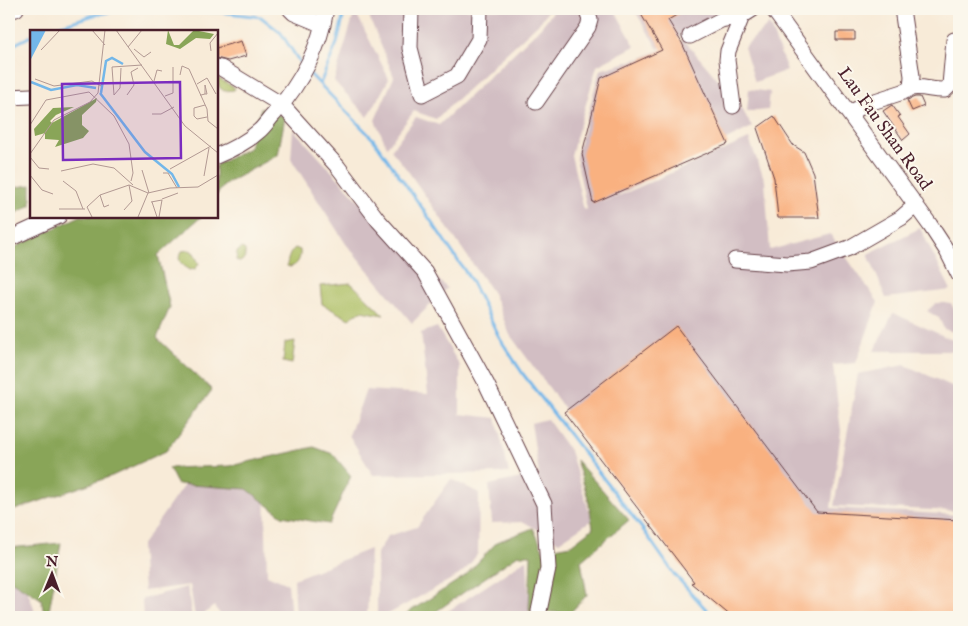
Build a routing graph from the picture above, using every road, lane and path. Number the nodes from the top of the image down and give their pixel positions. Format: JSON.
{"nodes":[{"id":1,"x":16,"y":9,"type":"edge"},
{"id":2,"x":290,"y":9,"type":"edge"},
{"id":3,"x":326,"y":9,"type":"edge"},
{"id":4,"x":411,"y":9,"type":"edge"},
{"id":5,"x":480,"y":9,"type":"edge"},
{"id":6,"x":586,"y":9,"type":"edge"},
{"id":7,"x":773,"y":9,"type":"edge"},
{"id":8,"x":902,"y":9,"type":"edge"},
{"id":9,"x":9,"y":10,"type":"edge"},
{"id":10,"x":748,"y":13,"type":"edge"},
{"id":11,"x":323,"y":26,"type":"junction"},
{"id":12,"x":690,"y":36,"type":"dead end"},
{"id":13,"x":954,"y":40,"type":"dead end"},
{"id":14,"x":218,"y":67,"type":"edge"},
{"id":15,"x":955,"y":84,"type":"edge"},
{"id":16,"x":911,"y":88,"type":"junction"},
{"id":17,"x":30,"y":96,"type":"edge"},
{"id":18,"x":9,"y":98,"type":"edge"},
{"id":19,"x":536,"y":102,"type":"dead end"},
{"id":20,"x":282,"y":105,"type":"junction"},
{"id":21,"x":733,"y":106,"type":"dead end"},
{"id":22,"x":849,"y":113,"type":"junction"},
{"id":23,"x":218,"y":155,"type":"edge"},
{"id":24,"x":916,"y":205,"type":"junction"},
{"id":25,"x":55,"y":218,"type":"edge"},
{"id":26,"x":9,"y":239,"type":"edge"},
{"id":27,"x":735,"y":260,"type":"dead end"},
{"id":28,"x":959,"y":275,"type":"edge"},
{"id":29,"x":539,"y":617,"type":"edge"}],
"edges":[{"from":1,"to":9,"type":"street"},
{"from":2,"to":11,"type":"street"},
{"from":3,"to":11,"type":"street"},
{"from":4,"to":5,"type":"street"},
{"from":6,"to":19,"type":"street"},
{"from":7,"to":22,"type":"street","name":"Lau Fau Shan Road"},
{"from":8,"to":16,"type":"street"},
{"from":10,"to":12,"type":"street"},
{"from":10,"to":21,"type":"street"},
{"from":11,"to":20,"type":"street"},
{"from":13,"to":15,"type":"street"},
{"from":14,"to":20,"type":"street"},
{"from":15,"to":16,"type":"street"},
{"from":16,"to":22,"type":"street"},
{"from":17,"to":18,"type":"street"},
{"from":20,"to":23,"type":"street"},
{"from":20,"to":29,"type":"street"},
{"from":22,"to":24,"type":"street","name":"Lau Fau Shan Road"},
{"from":24,"to":27,"type":"street"},
{"from":24,"to":28,"type":"street","name":"Lau Fau Shan Road"},
{"from":25,"to":26,"type":"street"}]}
